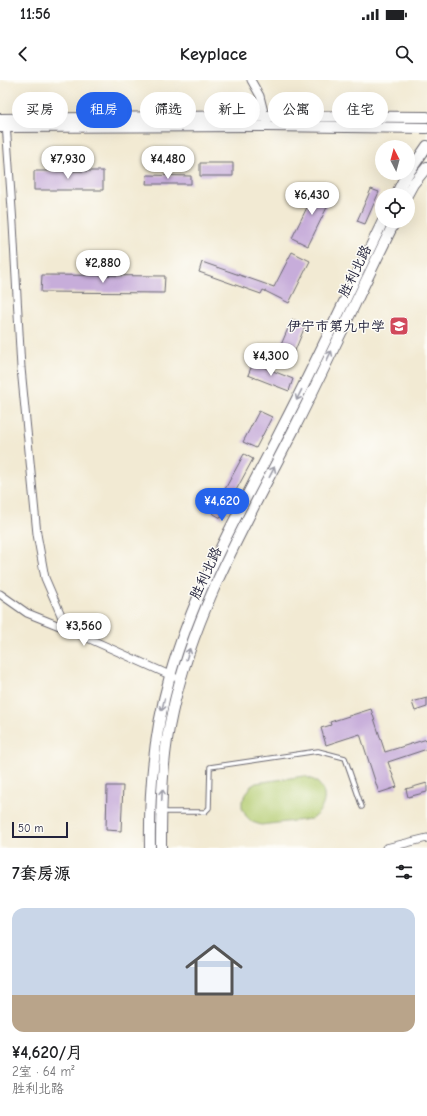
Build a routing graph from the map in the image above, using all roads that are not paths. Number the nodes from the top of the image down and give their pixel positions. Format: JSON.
{"nodes":[{"id":1,"x":251,"y":80,"type":"edge"},
{"id":2,"x":427,"y":117,"type":"edge"},
{"id":3,"x":266,"y":121,"type":"junction"},
{"id":4,"x":3,"y":123,"type":"edge"},
{"id":5,"x":427,"y":128,"type":"edge"},
{"id":6,"x":427,"y":146,"type":"edge"},
{"id":7,"x":427,"y":167,"type":"edge"},
{"id":8,"x":400,"y":188,"type":"edge"},
{"id":9,"x":410,"y":188,"type":"edge"},
{"id":10,"x":380,"y":228,"type":"edge"},
{"id":11,"x":392,"y":228,"type":"edge"},
{"id":12,"x":0,"y":594,"type":"edge"},
{"id":13,"x":67,"y":629,"type":"junction"},
{"id":14,"x":170,"y":676,"type":"junction"},
{"id":15,"x":180,"y":679,"type":"junction"},
{"id":16,"x":362,"y":807,"type":"dead end"},
{"id":17,"x":161,"y":812,"type":"junction"},
{"id":18,"x":149,"y":813,"type":"junction"},
{"id":19,"x":427,"y":838,"type":"edge"},
{"id":20,"x":150,"y":848,"type":"edge"},
{"id":21,"x":161,"y":848,"type":"edge"},
{"id":22,"x":386,"y":848,"type":"edge"}],
"edges":[{"from":1,"to":3,"type":"street"},
{"from":2,"to":3,"type":"main road"},
{"from":3,"to":4,"type":"main road"},
{"from":3,"to":5,"type":"main road"},
{"from":4,"to":13,"type":"street"},
{"from":6,"to":8,"type":"main road"},
{"from":7,"to":9,"type":"main road"},
{"from":10,"to":14,"type":"main road","name":"胜利北路","one_way":true},
{"from":15,"to":11,"type":"main road","name":"胜利北路","one_way":true},
{"from":12,"to":13,"type":"street"},
{"from":13,"to":14,"type":"street"},
{"from":14,"to":15,"type":"street"},
{"from":14,"to":18,"type":"main road","name":"胜利北路","one_way":true},
{"from":17,"to":15,"type":"main road","name":"胜利北路","one_way":true},
{"from":16,"to":17,"type":"lane"},
{"from":17,"to":18,"type":"lane"},
{"from":17,"to":21,"type":"main road","name":"胜利北路"},
{"from":18,"to":20,"type":"main road","name":"胜利北路"},
{"from":19,"to":22,"type":"street"}]}
